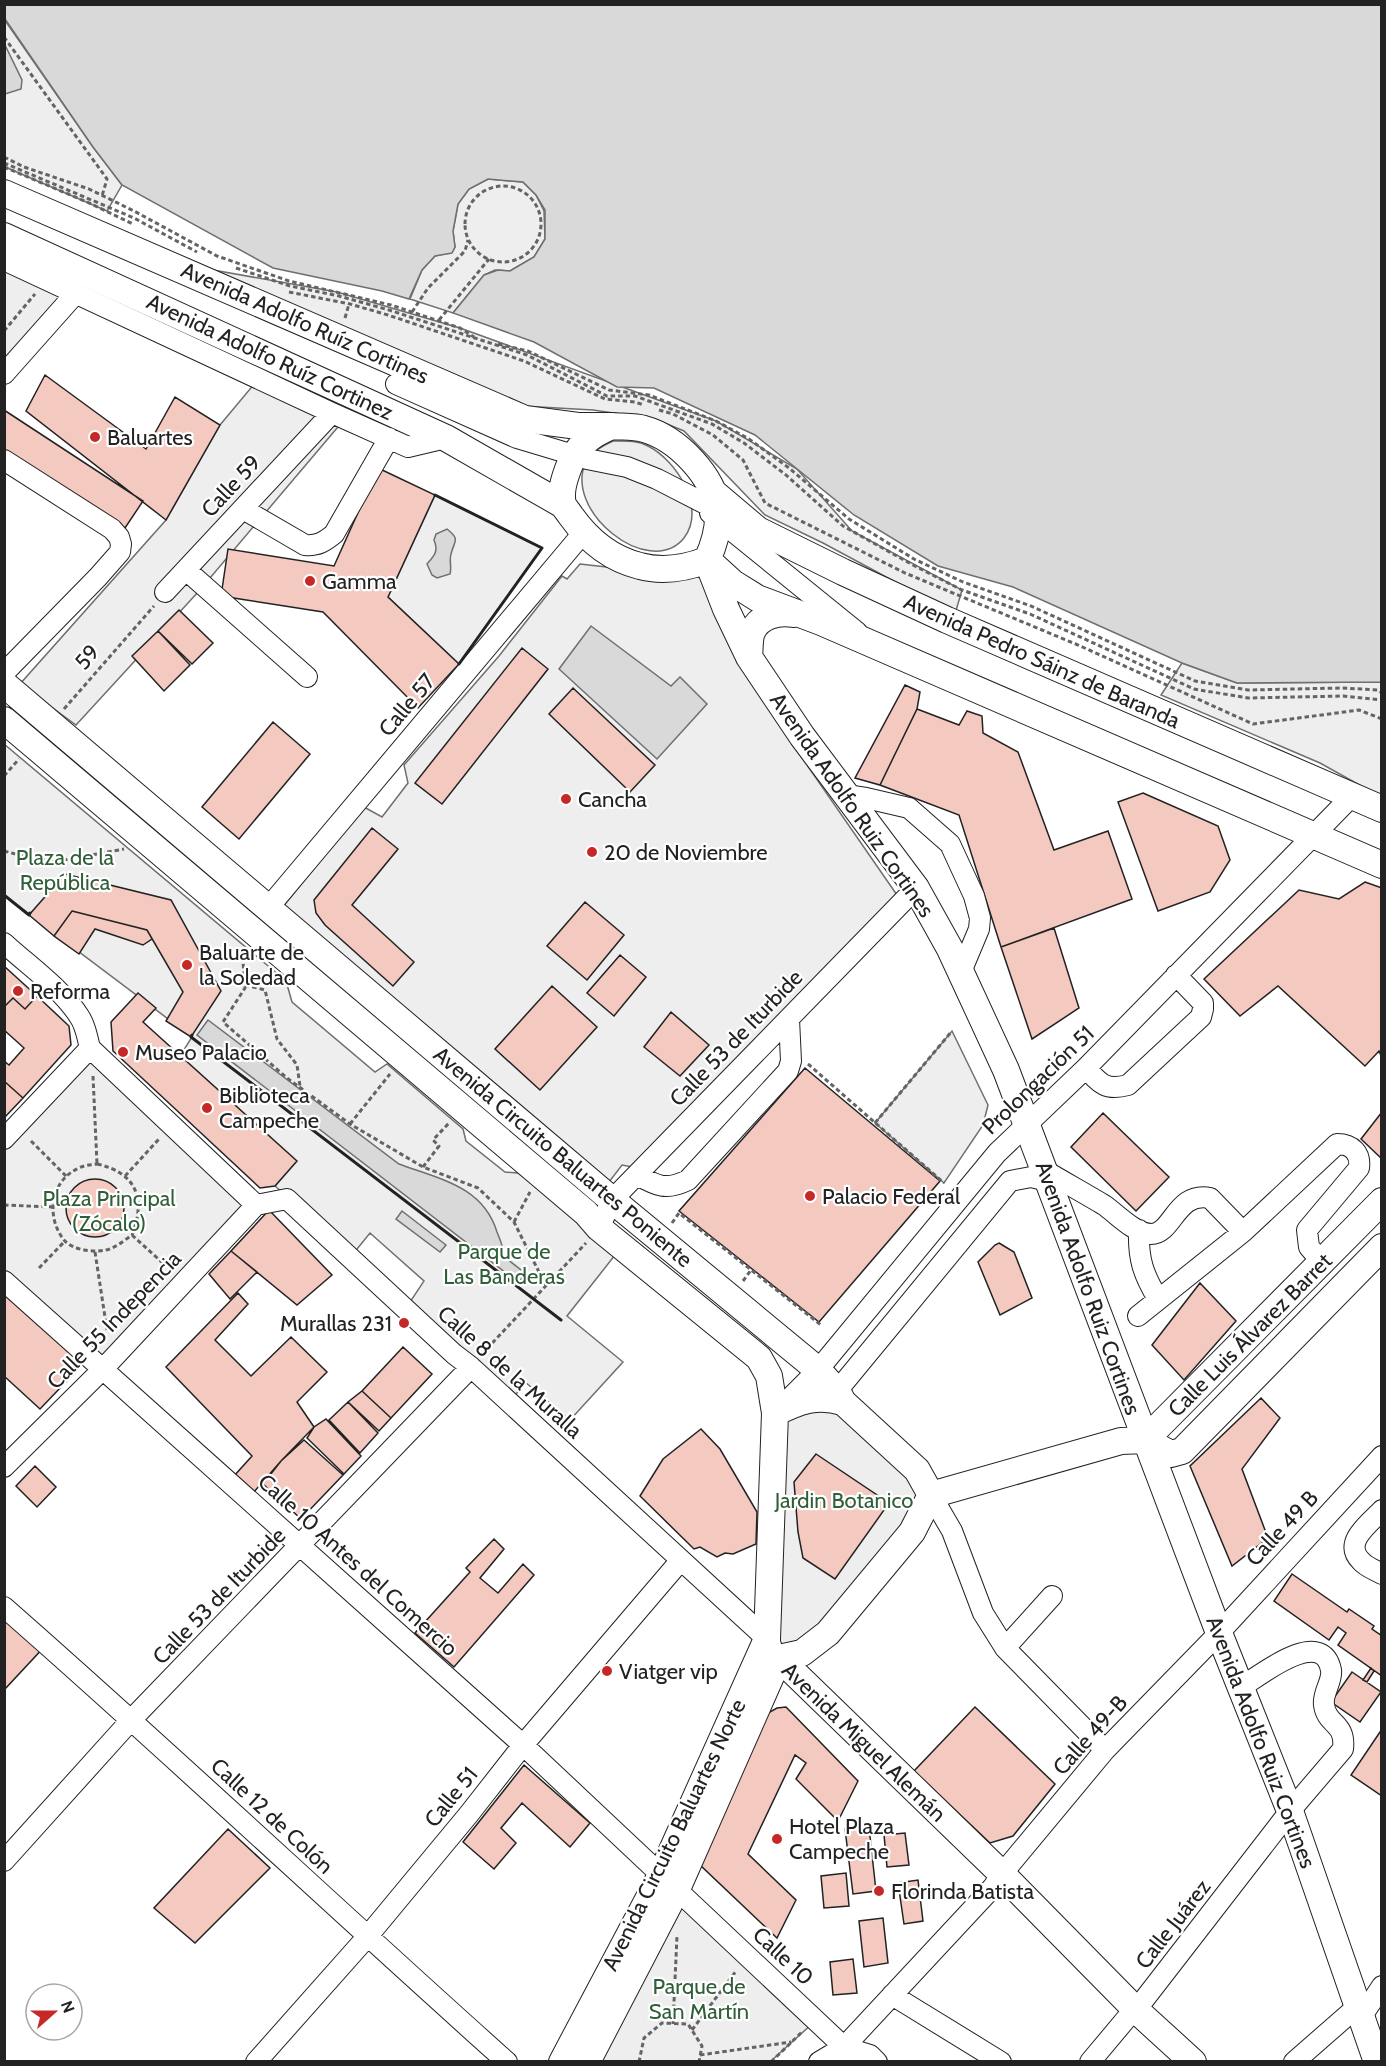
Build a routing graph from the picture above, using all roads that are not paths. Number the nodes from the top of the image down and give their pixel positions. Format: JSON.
{"nodes":[{"id":1,"x":4,"y":193,"type":"edge"},
{"id":2,"x":4,"y":236,"type":"edge"},
{"id":3,"x":4,"y":260,"type":"edge"},
{"id":4,"x":76,"y":293,"type":"junction"},
{"id":5,"x":4,"y":374,"type":"edge"},
{"id":6,"x":396,"y":384,"type":"dead end"},
{"id":7,"x":332,"y":413,"type":"junction"},
{"id":8,"x":612,"y":426,"type":"junction"},
{"id":9,"x":389,"y":438,"type":"junction"},
{"id":10,"x":446,"y":438,"type":"junction"},
{"id":11,"x":573,"y":455,"type":"junction"},
{"id":12,"x":4,"y":460,"type":"edge"},
{"id":13,"x":709,"y":504,"type":"junction"},
{"id":14,"x":564,"y":506,"type":"junction"},
{"id":15,"x":243,"y":509,"type":"junction"},
{"id":16,"x":583,"y":533,"type":"junction"},
{"id":17,"x":707,"y":560,"type":"junction"},
{"id":18,"x":186,"y":570,"type":"junction"},
{"id":19,"x":165,"y":592,"type":"road end"},
{"id":20,"x":800,"y":615,"type":"junction"},
{"id":21,"x":875,"y":646,"type":"junction"},
{"id":22,"x":749,"y":657,"type":"junction"},
{"id":23,"x":4,"y":673,"type":"edge"},
{"id":24,"x":307,"y":677,"type":"dead end"},
{"id":25,"x":4,"y":684,"type":"edge"},
{"id":26,"x":4,"y":720,"type":"edge"},
{"id":27,"x":846,"y":795,"type":"junction"},
{"id":28,"x":1351,"y":796,"type":"junction"},
{"id":29,"x":1382,"y":809,"type":"edge"},
{"id":30,"x":1314,"y":836,"type":"junction"},
{"id":31,"x":1382,"y":865,"type":"edge"},
{"id":32,"x":916,"y":888,"type":"junction"},
{"id":33,"x":268,"y":908,"type":"junction"},
{"id":34,"x":4,"y":943,"type":"edge"},
{"id":35,"x":961,"y":972,"type":"junction"},
{"id":36,"x":1176,"y":975,"type":"junction"},
{"id":37,"x":789,"y":1018,"type":"junction"},
{"id":38,"x":90,"y":1048,"type":"junction"},
{"id":39,"x":1086,"y":1068,"type":"junction"},
{"id":40,"x":1028,"y":1126,"type":"junction"},
{"id":41,"x":4,"y":1139,"type":"edge"},
{"id":42,"x":637,"y":1175,"type":"junction"},
{"id":43,"x":1046,"y":1176,"type":"junction"},
{"id":44,"x":612,"y":1200,"type":"junction"},
{"id":45,"x":1382,"y":1201,"type":"edge"},
{"id":46,"x":256,"y":1204,"type":"junction"},
{"id":47,"x":599,"y":1228,"type":"junction"},
{"id":48,"x":1139,"y":1230,"type":"junction"},
{"id":49,"x":1243,"y":1232,"type":"junction"},
{"id":50,"x":1382,"y":1247,"type":"edge"},
{"id":51,"x":1313,"y":1271,"type":"junction"},
{"id":52,"x":4,"y":1281,"type":"edge"},
{"id":53,"x":1158,"y":1299,"type":"junction"},
{"id":54,"x":1328,"y":1302,"type":"junction"},
{"id":55,"x":1138,"y":1316,"type":"dead end"},
{"id":56,"x":1268,"y":1317,"type":"junction"},
{"id":57,"x":1291,"y":1340,"type":"junction"},
{"id":58,"x":471,"y":1367,"type":"junction"},
{"id":59,"x":103,"y":1369,"type":"junction"},
{"id":60,"x":818,"y":1370,"type":"junction"},
{"id":61,"x":840,"y":1396,"type":"junction"},
{"id":62,"x":776,"y":1413,"type":"junction"},
{"id":63,"x":1145,"y":1440,"type":"junction"},
{"id":64,"x":1380,"y":1459,"type":"edge"},
{"id":65,"x":4,"y":1467,"type":"edge"},
{"id":66,"x":931,"y":1495,"type":"junction"},
{"id":67,"x":1382,"y":1510,"type":"edge"},
{"id":68,"x":300,"y":1546,"type":"junction"},
{"id":69,"x":681,"y":1560,"type":"junction"},
{"id":70,"x":1382,"y":1574,"type":"edge"},
{"id":71,"x":1052,"y":1596,"type":"dead end"},
{"id":72,"x":4,"y":1607,"type":"edge"},
{"id":73,"x":1219,"y":1633,"type":"junction"},
{"id":74,"x":773,"y":1648,"type":"junction"},
{"id":75,"x":1005,"y":1648,"type":"junction"},
{"id":76,"x":1240,"y":1688,"type":"junction"},
{"id":77,"x":132,"y":1719,"type":"junction"},
{"id":78,"x":523,"y":1745,"type":"junction"},
{"id":79,"x":1105,"y":1750,"type":"junction"},
{"id":80,"x":1290,"y":1811,"type":"junction"},
{"id":81,"x":4,"y":1861,"type":"edge"},
{"id":82,"x":998,"y":1880,"type":"junction"},
{"id":83,"x":669,"y":1882,"type":"junction"},
{"id":84,"x":367,"y":1937,"type":"junction"},
{"id":85,"x":1382,"y":1986,"type":"edge"},
{"id":86,"x":892,"y":1995,"type":"junction"},
{"id":87,"x":1360,"y":2011,"type":"junction"},
{"id":88,"x":1131,"y":2014,"type":"junction"},
{"id":89,"x":848,"y":2054,"type":"edge"},
{"id":90,"x":256,"y":2061,"type":"edge"},
{"id":91,"x":507,"y":2061,"type":"edge"},
{"id":92,"x":562,"y":2061,"type":"edge"},
{"id":93,"x":587,"y":2061,"type":"edge"},
{"id":94,"x":819,"y":2061,"type":"edge"},
{"id":95,"x":877,"y":2061,"type":"edge"},
{"id":96,"x":1001,"y":2061,"type":"edge"},
{"id":97,"x":1090,"y":2061,"type":"edge"},
{"id":98,"x":1169,"y":2061,"type":"edge"},
{"id":99,"x":1193,"y":2061,"type":"edge"},
{"id":100,"x":1294,"y":2061,"type":"edge"},
{"id":101,"x":1377,"y":2061,"type":"edge"}],
"edges":[{"from":1,"to":8,"type":"main road","name":"Avenida Adolfo Ruíz Cortines"},
{"from":2,"to":10,"type":"main road","name":"Avenida Adolfo Ruíz Cortines"},
{"from":3,"to":4,"type":"street","name":"Avenida Adolfo Ruíz Cortinez"},
{"from":4,"to":5,"type":"street"},
{"from":4,"to":7,"type":"street","name":"Avenida Adolfo Ruíz Cortinez"},
{"from":6,"to":11,"type":"street"},
{"from":7,"to":9,"type":"street","name":"Avenida Adolfo Ruíz Cortinez"},
{"from":7,"to":15,"type":"street","name":"Calle 59"},
{"from":8,"to":11,"type":"main road"},
{"from":8,"to":13,"type":"main road","name":"Avenida Adolfo Ruíz Cortines"},
{"from":9,"to":10,"type":"street","name":"Avenida Adolfo Ruíz Cortinez"},
{"from":9,"to":15,"type":"street"},
{"from":10,"to":14,"type":"main road","name":"Avenida Adolfo Ruíz Cortines"},
{"from":11,"to":13,"type":"street"},
{"from":11,"to":14,"type":"main road"},
{"from":12,"to":23,"type":"street"},
{"from":13,"to":17,"type":"main road"},
{"from":13,"to":21,"type":"street"},
{"from":13,"to":28,"type":"main road","name":"Avenida Pedro Sáinz de Baranda"},
{"from":14,"to":16,"type":"main road"},
{"from":15,"to":18,"type":"street","name":"Calle 59"},
{"from":16,"to":17,"type":"main road"},
{"from":16,"to":33,"type":"street","name":"Calle 57"},
{"from":17,"to":20,"type":"main road"},
{"from":17,"to":22,"type":"main road","name":"Avenida Adolfo Ruiz Cortines"},
{"from":18,"to":19,"type":"street","name":"Calle 59"},
{"from":18,"to":24,"type":"street"},
{"from":20,"to":21,"type":"main road"},
{"from":20,"to":22,"type":"main road"},
{"from":21,"to":30,"type":"main road"},
{"from":22,"to":27,"type":"main road","name":"Avenida Adolfo Ruiz Cortines"},
{"from":25,"to":33,"type":"main road","name":"Avenida Circuito Baluartes Poniente"},
{"from":26,"to":47,"type":"main road","name":"Avenida Circuito Baluartes Poniente"},
{"from":27,"to":32,"type":"main road","name":"Avenida Adolfo Ruiz Cortines"},
{"from":27,"to":35,"type":"street"},
{"from":28,"to":29,"type":"main road","name":"Avenida Pedro Sáinz de Baranda"},
{"from":28,"to":30,"type":"street","name":"Prolongación 51"},
{"from":30,"to":31,"type":"main road"},
{"from":30,"to":36,"type":"street","name":"Prolongación 51"},
{"from":32,"to":35,"type":"main road","name":"Avenida Adolfo Ruiz Cortines"},
{"from":32,"to":37,"type":"street","name":"Calle 53 de Iturbide"},
{"from":33,"to":44,"type":"main road","name":"Avenida Circuito Baluartes Poniente"},
{"from":34,"to":38,"type":"street"},
{"from":35,"to":40,"type":"main road","name":"Avenida Adolfo Ruiz Cortines"},
{"from":36,"to":39,"type":"street","name":"Prolongación 51"},
{"from":36,"to":39,"type":"street"},
{"from":37,"to":42,"type":"street","name":"Calle 53 de Iturbide"},
{"from":37,"to":42,"type":"street"},
{"from":38,"to":41,"type":"street"},
{"from":38,"to":46,"type":"street"},
{"from":39,"to":40,"type":"street","name":"Prolongación 51"},
{"from":40,"to":43,"type":"main road","name":"Avenida Adolfo Ruiz Cortines"},
{"from":40,"to":60,"type":"street","name":"Prolongación 51"},
{"from":42,"to":44,"type":"street","name":"Calle 53 de Iturbide"},
{"from":43,"to":48,"type":"street"},
{"from":43,"to":61,"type":"street"},
{"from":43,"to":63,"type":"main road","name":"Avenida Adolfo Ruiz Cortines"},
{"from":44,"to":47,"type":"street","name":"Calle 53 de Iturbide"},
{"from":44,"to":60,"type":"main road","name":"Avenida Circuito Baluartes Poniente"},
{"from":45,"to":51,"type":"main road","name":"Calle Luis Álvarez Barret"},
{"from":46,"to":58,"type":"street","name":"Calle 8 de la Muralla"},
{"from":46,"to":59,"type":"street","name":"Calle 55 Indepencia"},
{"from":47,"to":62,"type":"main road","name":"Avenida Circuito Baluartes Poniente"},
{"from":48,"to":49,"type":"street"},
{"from":48,"to":53,"type":"street"},
{"from":49,"to":51,"type":"street"},
{"from":49,"to":53,"type":"street"},
{"from":50,"to":54,"type":"main road","name":"Calle Luis Álvarez Barret"},
{"from":51,"to":54,"type":"main road"},
{"from":51,"to":56,"type":"main road","name":"Calle Luis Álvarez Barret"},
{"from":52,"to":59,"type":"street","name":"Calle 10 Antes del Comercio"},
{"from":53,"to":55,"type":"street"},
{"from":54,"to":57,"type":"main road","name":"Calle Luis Álvarez Barret"},
{"from":56,"to":57,"type":"main road"},
{"from":56,"to":63,"type":"main road","name":"Calle Luis Álvarez Barret"},
{"from":57,"to":63,"type":"main road","name":"Calle Luis Álvarez Barret"},
{"from":58,"to":68,"type":"street","name":"Calle 53 de Iturbide"},
{"from":58,"to":69,"type":"street","name":"Calle 8 de la Muralla"},
{"from":59,"to":65,"type":"street","name":"Calle 55 Indepencia"},
{"from":59,"to":68,"type":"street","name":"Calle 10 Antes del Comercio"},
{"from":60,"to":61,"type":"main road","name":"Avenida Circuito Baluartes Poniente"},
{"from":60,"to":62,"type":"street","name":"Prolongación 51"},
{"from":61,"to":62,"type":"main road"},
{"from":61,"to":66,"type":"main road","name":"Avenida Circuito Baluartes Poniente"},
{"from":62,"to":74,"type":"main road","name":"Avenida Circuito Baluartes Poniente"},
{"from":63,"to":66,"type":"main road"},
{"from":63,"to":73,"type":"main road","name":"Avenida Adolfo Ruiz Cortines"},
{"from":64,"to":73,"type":"street","name":"Calle 49 B"},
{"from":66,"to":74,"type":"main road"},
{"from":66,"to":75,"type":"street"},
{"from":67,"to":70,"type":"street"},
{"from":68,"to":77,"type":"street","name":"Calle 53 de Iturbide"},
{"from":68,"to":78,"type":"street","name":"Calle 10 Antes del Comercio"},
{"from":69,"to":74,"type":"street","name":"Calle 8 de la Muralla"},
{"from":69,"to":78,"type":"street","name":"Calle 51"},
{"from":71,"to":75,"type":"street"},
{"from":72,"to":77,"type":"street","name":"Calle 12 de Colón"},
{"from":73,"to":76,"type":"main road","name":"Avenida Adolfo Ruiz Cortines"},
{"from":73,"to":79,"type":"street","name":"Calle 49-B"},
{"from":74,"to":82,"type":"main road","name":"Avenida Miguel Alemán"},
{"from":74,"to":83,"type":"main road","name":"Avenida Circuito Baluartes Norte"},
{"from":75,"to":79,"type":"street"},
{"from":76,"to":80,"type":"main road","name":"Avenida Adolfo Ruiz Cortines"},
{"from":76,"to":80,"type":"street","name":"Calle Juárez"},
{"from":77,"to":81,"type":"street","name":"Calle 53 de Iturbide"},
{"from":77,"to":84,"type":"street","name":"Calle 12 de Colón"},
{"from":78,"to":83,"type":"street","name":"Calle 10 Antes del Comercio"},
{"from":78,"to":84,"type":"street","name":"Calle 51"},
{"from":79,"to":82,"type":"street","name":"Calle 49-B"},
{"from":80,"to":87,"type":"main road","name":"Avenida Adolfo Ruiz Cortines"},
{"from":80,"to":88,"type":"street","name":"Calle Juárez"},
{"from":82,"to":86,"type":"street","name":"Calle 49-B"},
{"from":82,"to":88,"type":"main road","name":"Avenida Miguel Alemán"},
{"from":83,"to":89,"type":"street","name":"Calle 10"},
{"from":83,"to":92,"type":"main road","name":"Avenida Circuito Baluartes Norte"},
{"from":83,"to":93,"type":"main road","name":"Avenida Circuito Baluartes Norte"},
{"from":84,"to":90,"type":"street","name":"Calle 51"},
{"from":84,"to":91,"type":"street","name":"Calle 12 de Colón"},
{"from":85,"to":87,"type":"street"},
{"from":86,"to":89,"type":"street","name":"Calle 49-B"},
{"from":86,"to":96,"type":"street"},
{"from":87,"to":100,"type":"street"},
{"from":87,"to":101,"type":"main road","name":"Avenida Adolfo Ruiz Cortines"},
{"from":88,"to":97,"type":"street","name":"Calle Juárez"},
{"from":88,"to":98,"type":"main road","name":"Avenida Miguel Alemán"},
{"from":88,"to":99,"type":"main road","name":"Avenida Miguel Alemán"},
{"from":89,"to":94,"type":"street","name":"Calle 49-B"},
{"from":89,"to":95,"type":"street"}]}
